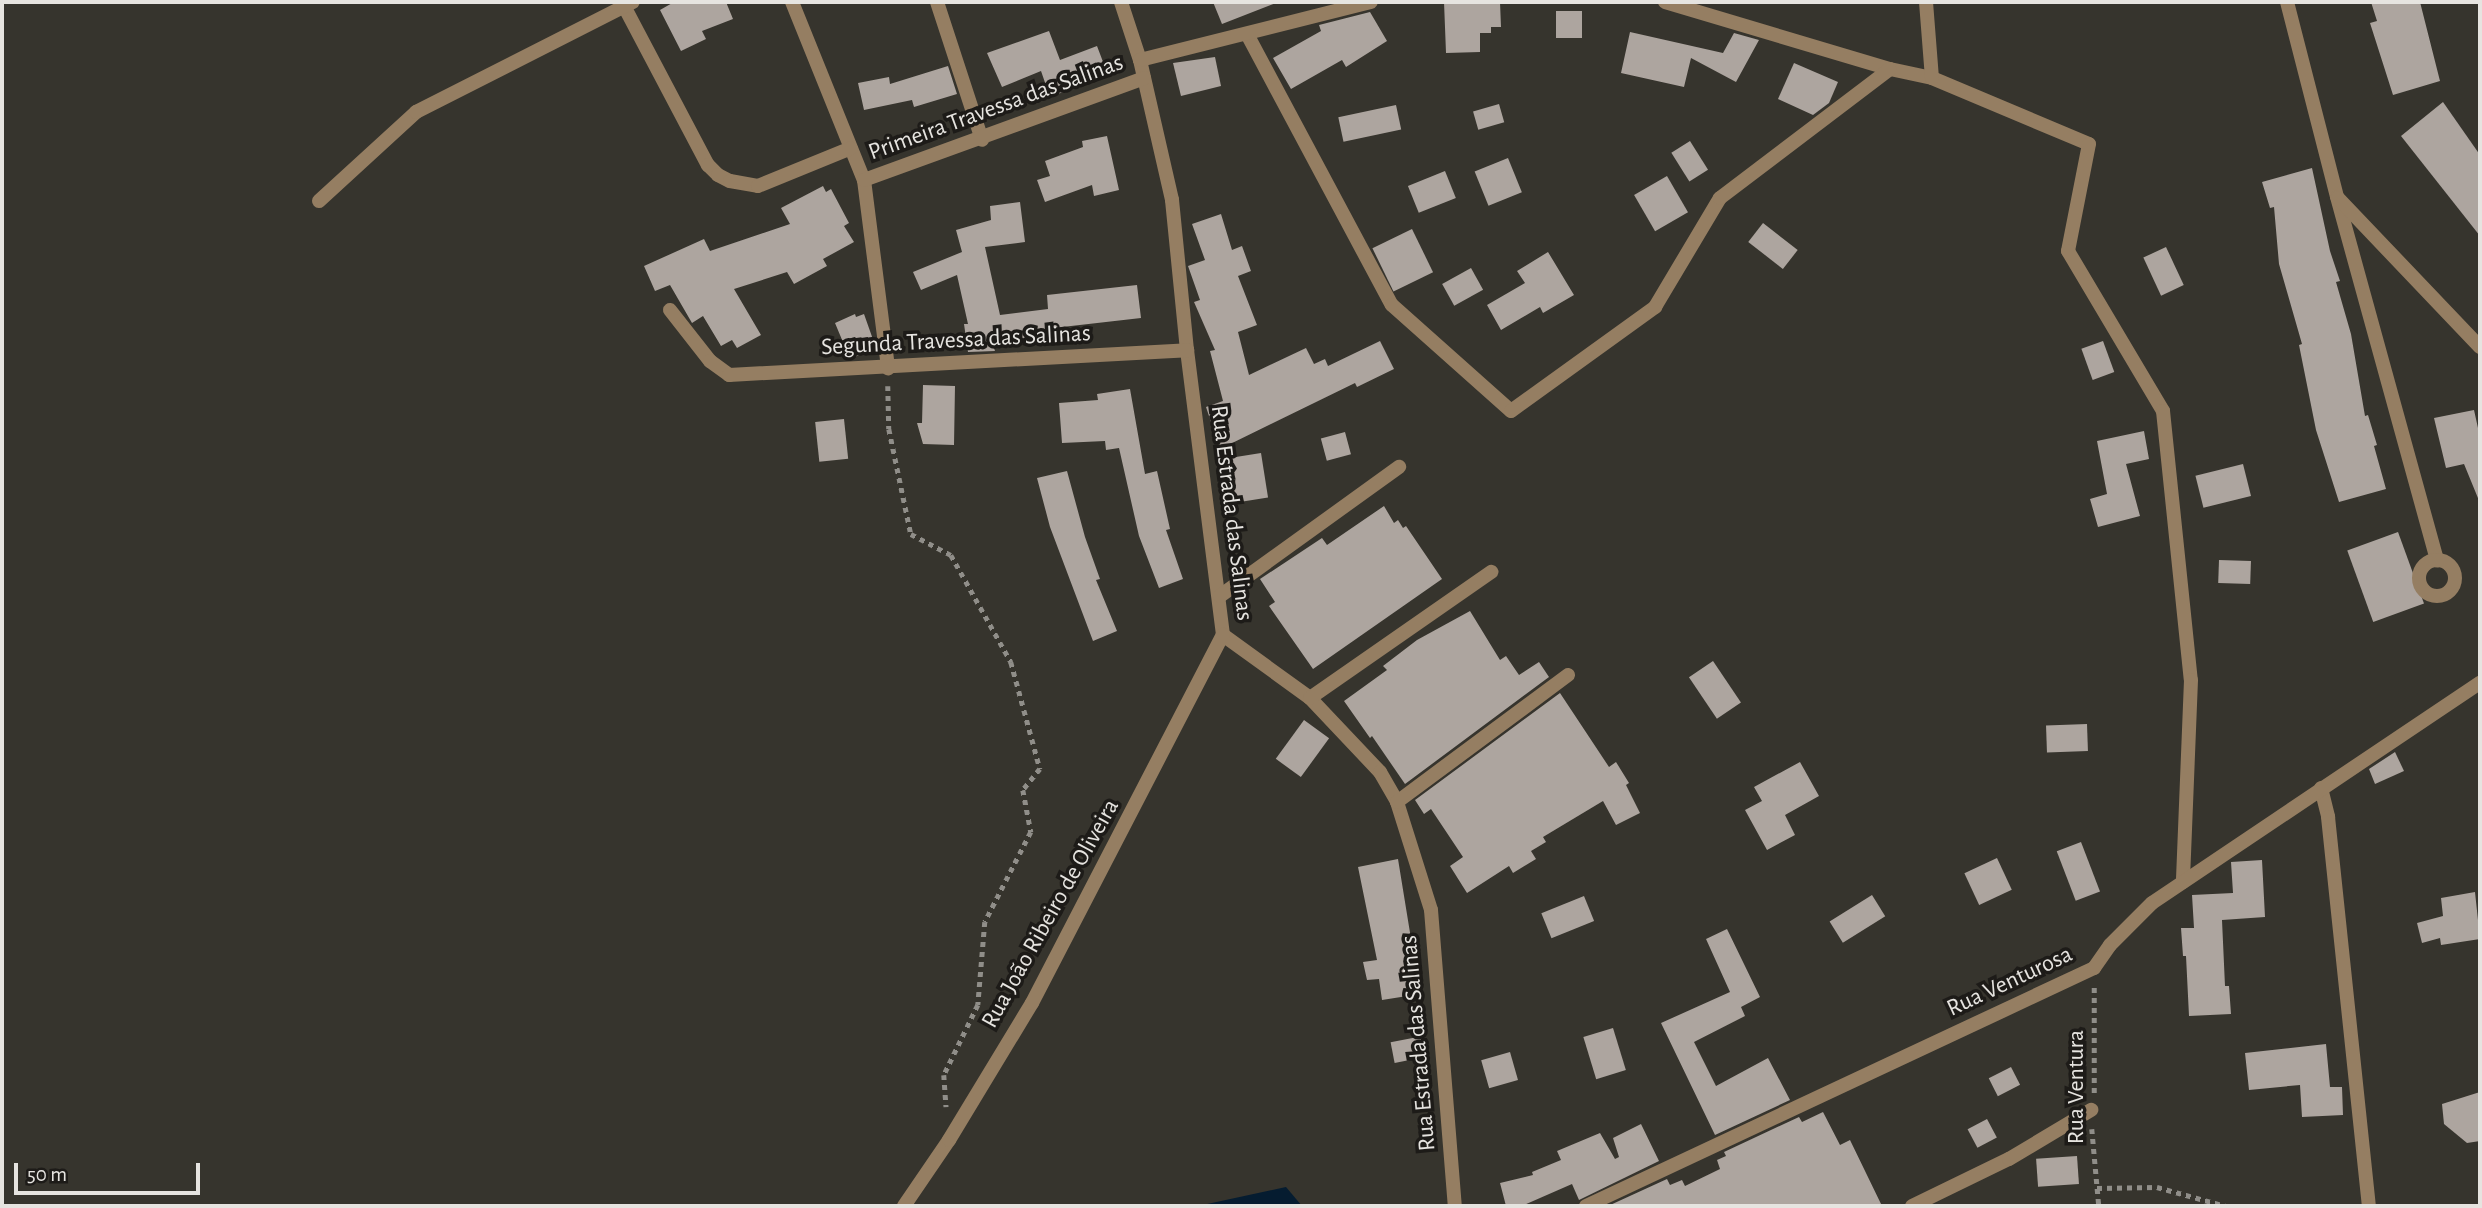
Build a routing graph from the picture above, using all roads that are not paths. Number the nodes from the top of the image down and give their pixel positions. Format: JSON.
{"nodes":[{"id":1,"x":792,"y":2,"type":"edge"},
{"id":2,"x":937,"y":2,"type":"edge"},
{"id":3,"x":1121,"y":2,"type":"edge"},
{"id":4,"x":1371,"y":2,"type":"edge"},
{"id":5,"x":1664,"y":2,"type":"edge"},
{"id":6,"x":1926,"y":2,"type":"edge"},
{"id":7,"x":2287,"y":2,"type":"edge"},
{"id":8,"x":629,"y":4,"type":"edge"},
{"id":9,"x":1247,"y":34,"type":"junction"},
{"id":10,"x":1140,"y":60,"type":"junction"},
{"id":11,"x":1890,"y":69,"type":"junction"},
{"id":12,"x":1144,"y":78,"type":"junction"},
{"id":13,"x":1933,"y":78,"type":"junction"},
{"id":14,"x":982,"y":140,"type":"junction"},
{"id":15,"x":851,"y":148,"type":"junction"},
{"id":16,"x":864,"y":180,"type":"junction"},
{"id":17,"x":2337,"y":197,"type":"junction"},
{"id":18,"x":319,"y":201,"type":"dead end"},
{"id":19,"x":670,"y":310,"type":"dead end"},
{"id":20,"x":2480,"y":347,"type":"edge"},
{"id":21,"x":1186,"y":350,"type":"junction"},
{"id":22,"x":888,"y":368,"type":"junction"},
{"id":23,"x":1399,"y":467,"type":"dead end"},
{"id":24,"x":2437,"y":560,"type":"dead end"},
{"id":25,"x":1491,"y":572,"type":"dead end"},
{"id":26,"x":1220,"y":596,"type":"junction"},
{"id":27,"x":1223,"y":635,"type":"junction"},
{"id":28,"x":1568,"y":675,"type":"dead end"},
{"id":29,"x":2480,"y":683,"type":"edge"},
{"id":30,"x":1310,"y":698,"type":"junction"},
{"id":31,"x":2321,"y":788,"type":"junction"},
{"id":32,"x":1397,"y":802,"type":"junction"},
{"id":33,"x":2183,"y":882,"type":"junction"},
{"id":34,"x":2091,"y":1110,"type":"road end"},
{"id":35,"x":904,"y":1206,"type":"edge"},
{"id":36,"x":1455,"y":1206,"type":"edge"},
{"id":37,"x":1586,"y":1206,"type":"edge"},
{"id":38,"x":1912,"y":1206,"type":"edge"},
{"id":39,"x":2369,"y":1206,"type":"edge"}],
"edges":[{"from":1,"to":15,"type":"street"},
{"from":2,"to":14,"type":"street"},
{"from":3,"to":10,"type":"street","name":"Rua Estrada das Salinas"},
{"from":4,"to":9,"type":"street"},
{"from":5,"to":11,"type":"street"},
{"from":6,"to":13,"type":"street"},
{"from":7,"to":17,"type":"street"},
{"from":8,"to":15,"type":"street","name":"Primeira Travessa das Salinas"},
{"from":8,"to":18,"type":"street"},
{"from":9,"to":10,"type":"street"},
{"from":9,"to":11,"type":"street"},
{"from":10,"to":12,"type":"street","name":"Rua Estrada das Salinas"},
{"from":11,"to":13,"type":"street"},
{"from":12,"to":14,"type":"street","name":"Primeira Travessa das Salinas"},
{"from":12,"to":21,"type":"street","name":"Rua Estrada das Salinas"},
{"from":13,"to":33,"type":"street"},
{"from":14,"to":16,"type":"street","name":"Primeira Travessa das Salinas"},
{"from":15,"to":16,"type":"street"},
{"from":16,"to":22,"type":"street"},
{"from":17,"to":20,"type":"street"},
{"from":17,"to":24,"type":"street"},
{"from":19,"to":22,"type":"street","name":"Segunda Travessa das Salinas"},
{"from":21,"to":22,"type":"street","name":"Segunda Travessa das Salinas"},
{"from":21,"to":26,"type":"street","name":"Rua Estrada das Salinas"},
{"from":23,"to":26,"type":"street"},
{"from":25,"to":30,"type":"street"},
{"from":26,"to":27,"type":"street","name":"Rua Estrada das Salinas"},
{"from":27,"to":30,"type":"street","name":"Rua Estrada das Salinas"},
{"from":27,"to":35,"type":"street","name":"Rua João Ribeiro de Oliveira"},
{"from":28,"to":32,"type":"street"},
{"from":29,"to":31,"type":"street","name":"Rua Venturosa"},
{"from":30,"to":32,"type":"street","name":"Rua Estrada das Salinas"},
{"from":31,"to":33,"type":"street","name":"Rua Venturosa"},
{"from":31,"to":39,"type":"street"},
{"from":32,"to":36,"type":"street","name":"Rua Estrada das Salinas"},
{"from":33,"to":37,"type":"street","name":"Rua Venturosa"},
{"from":34,"to":38,"type":"street"}]}
